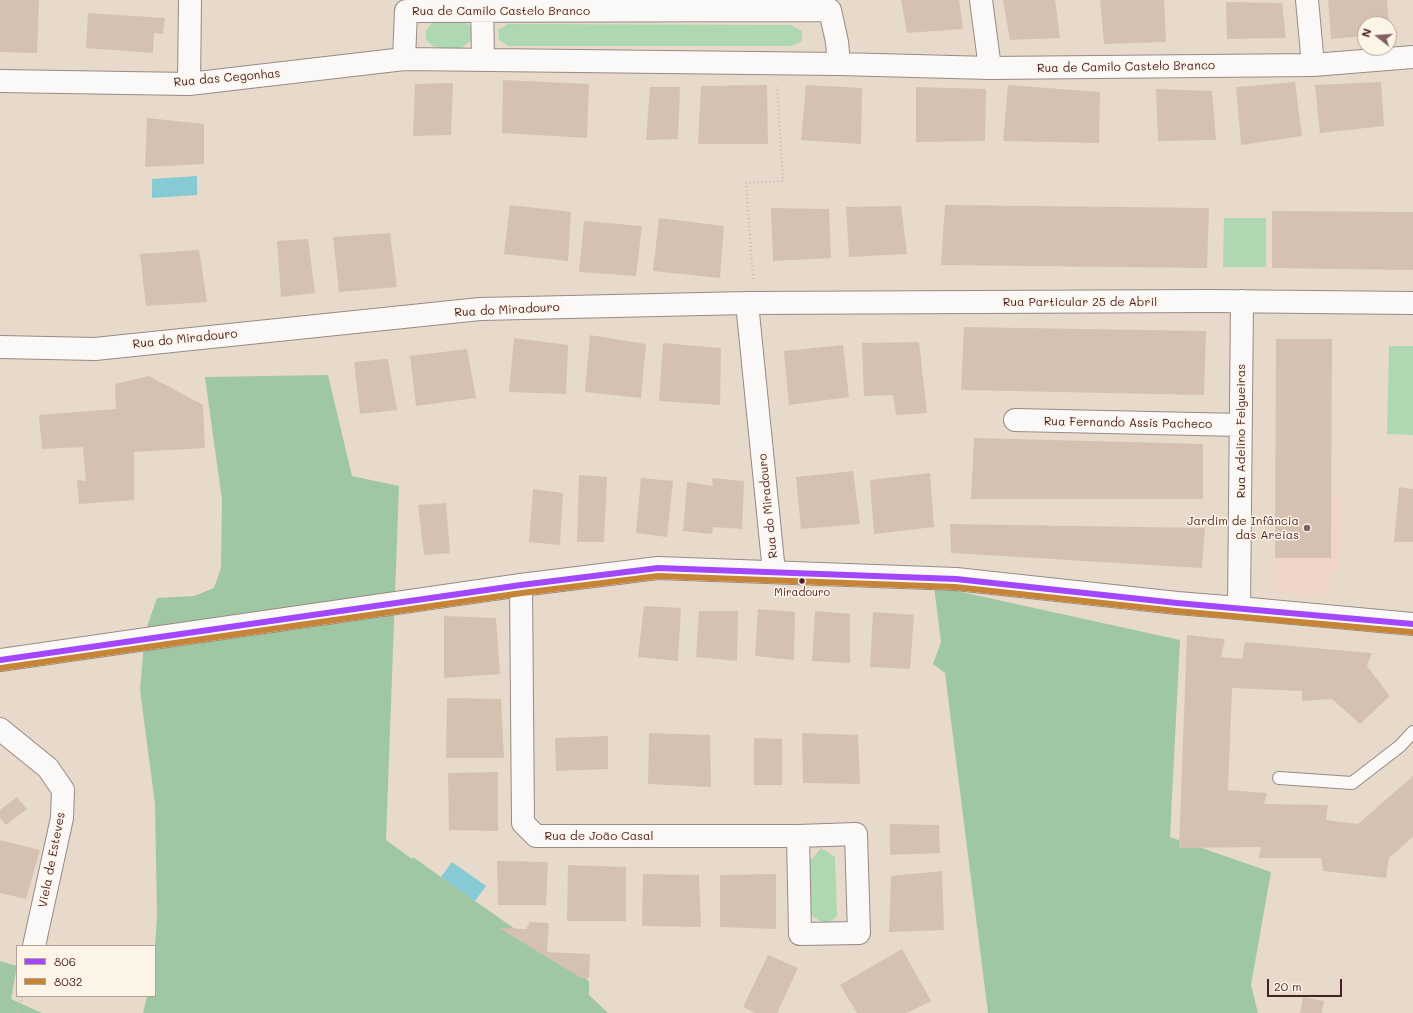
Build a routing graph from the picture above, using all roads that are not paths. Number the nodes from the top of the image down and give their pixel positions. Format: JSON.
{"nodes":[{"id":1,"x":190,"y":0,"type":"edge"},
{"id":2,"x":980,"y":0,"type":"edge"},
{"id":3,"x":1307,"y":0,"type":"edge"},
{"id":4,"x":482,"y":5,"type":"edge"},
{"id":5,"x":1413,"y":57,"type":"edge"},
{"id":6,"x":404,"y":59,"type":"junction"},
{"id":7,"x":483,"y":60,"type":"junction"},
{"id":8,"x":838,"y":64,"type":"junction"},
{"id":9,"x":1313,"y":64,"type":"junction"},
{"id":10,"x":990,"y":68,"type":"junction"},
{"id":11,"x":0,"y":82,"type":"edge"},
{"id":12,"x":189,"y":84,"type":"junction"},
{"id":13,"x":1242,"y":301,"type":"junction"},
{"id":14,"x":751,"y":303,"type":"junction"},
{"id":15,"x":1413,"y":303,"type":"edge"},
{"id":16,"x":0,"y":347,"type":"edge"},
{"id":17,"x":1015,"y":420,"type":"dead end"},
{"id":18,"x":1241,"y":425,"type":"junction"},
{"id":19,"x":774,"y":572,"type":"junction"},
{"id":20,"x":521,"y":585,"type":"junction"},
{"id":21,"x":1239,"y":608,"type":"junction"},
{"id":22,"x":1413,"y":624,"type":"edge"},
{"id":23,"x":0,"y":660,"type":"edge"},
{"id":24,"x":0,"y":729,"type":"edge"},
{"id":25,"x":1413,"y":732,"type":"edge"},
{"id":26,"x":1280,"y":778,"type":"dead end"},
{"id":27,"x":798,"y":836,"type":"junction"},
{"id":28,"x":34,"y":945,"type":"edge"}],
"edges":[{"from":1,"to":12,"type":"street"},
{"from":2,"to":10,"type":"street"},
{"from":3,"to":9,"type":"street"},
{"from":4,"to":6,"type":"street","name":"Rua de Camilo Castelo Branco"},
{"from":4,"to":7,"type":"street"},
{"from":4,"to":8,"type":"street","name":"Rua de Camilo Castelo Branco"},
{"from":5,"to":9,"type":"street","name":"Rua de Camilo Castelo Branco"},
{"from":6,"to":7,"type":"street","name":"Rua de Camilo Castelo Branco"},
{"from":6,"to":12,"type":"street","name":"Rua das Cegonhas"},
{"from":7,"to":8,"type":"street","name":"Rua de Camilo Castelo Branco"},
{"from":8,"to":10,"type":"street","name":"Rua de Camilo Castelo Branco"},
{"from":9,"to":10,"type":"street","name":"Rua de Camilo Castelo Branco"},
{"from":11,"to":12,"type":"street","name":"Rua das Cegonhas"},
{"from":13,"to":14,"type":"street","name":"Rua Particular 25 de Abril"},
{"from":13,"to":15,"type":"street","name":"Rua Particular 25 de Abril"},
{"from":13,"to":18,"type":"street","name":"Rua Adelino Felgueiras"},
{"from":14,"to":16,"type":"street","name":"Rua do Miradouro"},
{"from":14,"to":19,"type":"street","name":"Rua do Miradouro"},
{"from":17,"to":18,"type":"street","name":"Rua Fernando Assis Pacheco"},
{"from":18,"to":21,"type":"street","name":"Rua Adelino Felgueiras"},
{"from":19,"to":20,"type":"street"},
{"from":19,"to":21,"type":"street"},
{"from":20,"to":23,"type":"street"},
{"from":20,"to":27,"type":"street","name":"Rua de João Casal"},
{"from":21,"to":22,"type":"street"},
{"from":24,"to":28,"type":"street","name":"Viela de Esteves"},
{"from":25,"to":26,"type":"lane"},
{"from":27,"to":27,"type":"street","name":"Rua de João Casal"}]}
